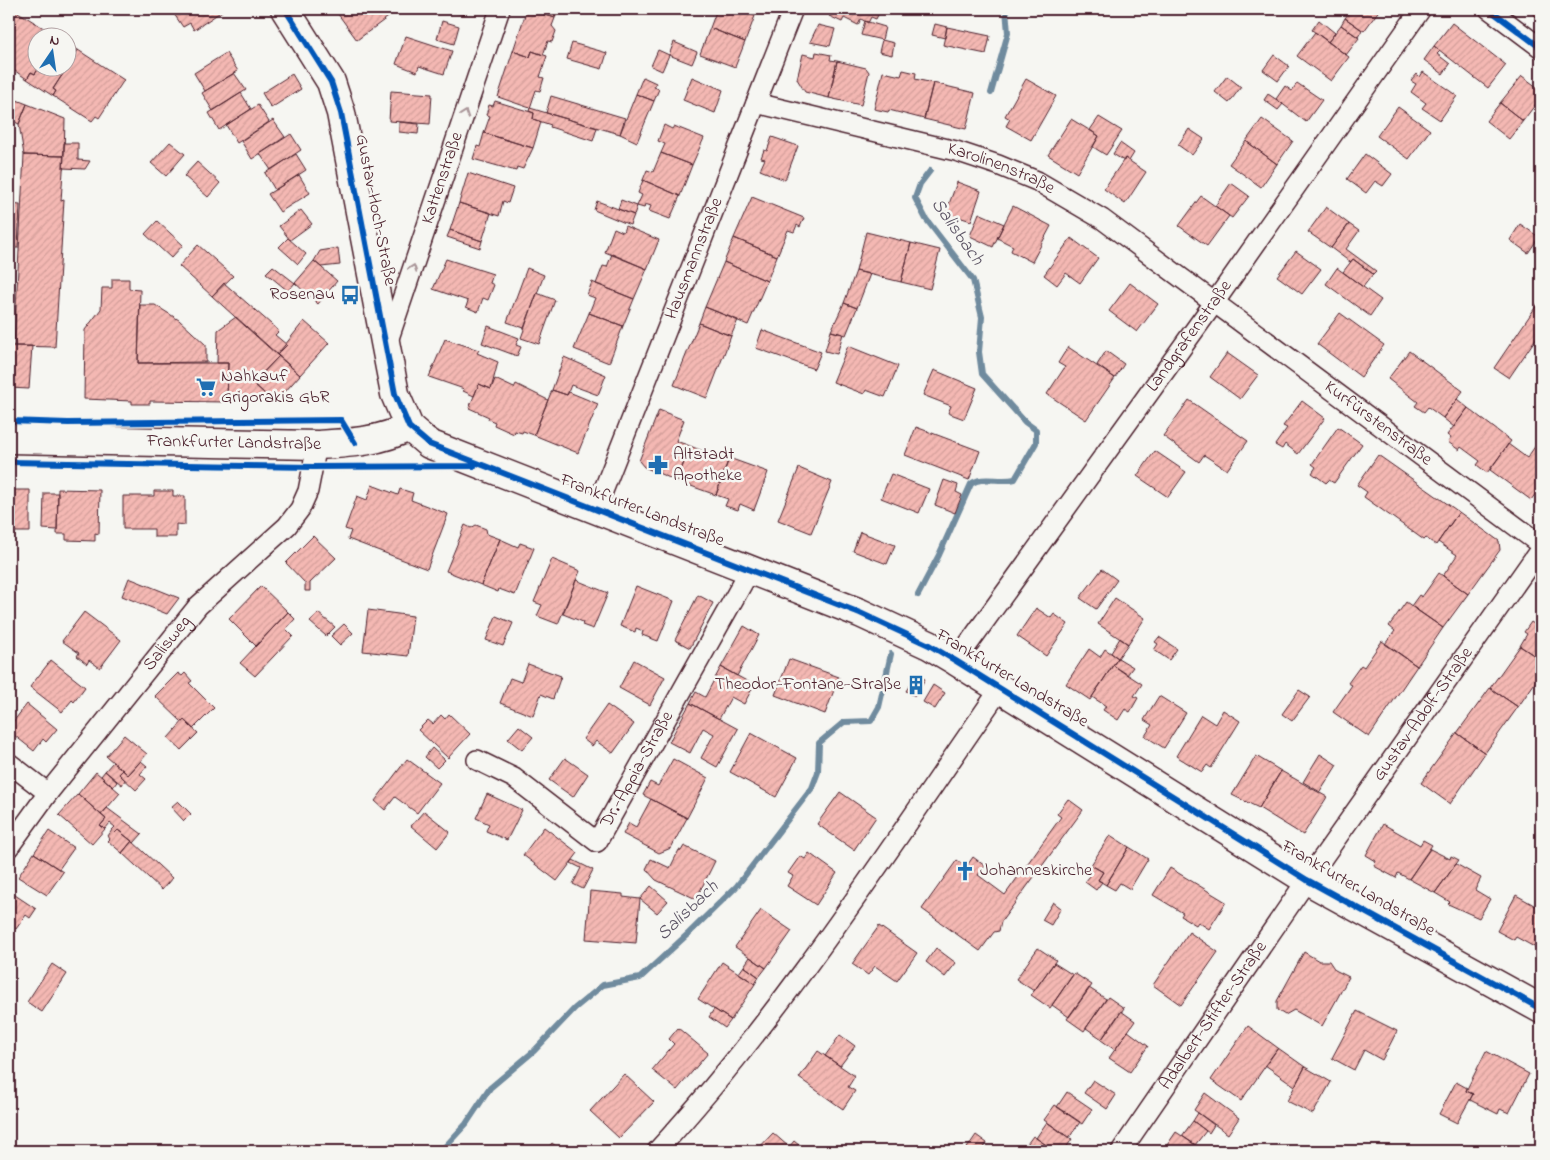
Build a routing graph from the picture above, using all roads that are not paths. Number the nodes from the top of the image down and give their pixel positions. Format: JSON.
{"nodes":[{"id":1,"x":286,"y":9,"type":"edge"},
{"id":2,"x":500,"y":9,"type":"edge"},
{"id":3,"x":793,"y":9,"type":"edge"},
{"id":4,"x":1421,"y":9,"type":"edge"},
{"id":5,"x":1488,"y":9,"type":"edge"},
{"id":6,"x":1541,"y":48,"type":"edge"},
{"id":7,"x":756,"y":103,"type":"junction"},
{"id":8,"x":1214,"y":303,"type":"junction"},
{"id":9,"x":386,"y":348,"type":"junction"},
{"id":10,"x":409,"y":427,"type":"junction"},
{"id":11,"x":9,"y":439,"type":"edge"},
{"id":12,"x":317,"y":445,"type":"junction"},
{"id":13,"x":596,"y":509,"type":"junction"},
{"id":14,"x":1541,"y":547,"type":"edge"},
{"id":15,"x":750,"y":570,"type":"junction"},
{"id":16,"x":956,"y":660,"type":"junction"},
{"id":17,"x":1000,"y":689,"type":"junction"},
{"id":18,"x":477,"y":760,"type":"dead end"},
{"id":19,"x":9,"y":763,"type":"edge"},
{"id":20,"x":48,"y":793,"type":"junction"},
{"id":21,"x":9,"y":847,"type":"edge"},
{"id":22,"x":1307,"y":880,"type":"junction"},
{"id":23,"x":1541,"y":1008,"type":"edge"},
{"id":24,"x":657,"y":1151,"type":"edge"},
{"id":25,"x":1121,"y":1151,"type":"edge"}],
"edges":[{"from":1,"to":9,"type":"main road","name":"Gustav-Hoch-Straße"},
{"from":9,"to":2,"type":"street","name":"Kattenstraße","one_way":true},
{"from":3,"to":7,"type":"street","name":"Hausmannstraße"},
{"from":4,"to":8,"type":"street","name":"Landgrafenstraße"},
{"from":5,"to":6,"type":"street"},
{"from":7,"to":8,"type":"street","name":"Karolinenstraße"},
{"from":7,"to":13,"type":"street","name":"Hausmannstraße"},
{"from":8,"to":14,"type":"street","name":"Kurfürstenstraße"},
{"from":8,"to":16,"type":"street","name":"Landgrafenstraße"},
{"from":9,"to":10,"type":"main road","name":"Gustav-Hoch-Straße"},
{"from":10,"to":12,"type":"main road","name":"Frankfurter Landstraße"},
{"from":10,"to":13,"type":"main road","name":"Frankfurter Landstraße"},
{"from":11,"to":12,"type":"main road","name":"Frankfurter Landstraße"},
{"from":12,"to":20,"type":"street","name":"Salisweg"},
{"from":13,"to":15,"type":"main road","name":"Frankfurter Landstraße"},
{"from":14,"to":22,"type":"street","name":"Gustav-Adolf-Straße"},
{"from":15,"to":16,"type":"main road","name":"Frankfurter Landstraße"},
{"from":15,"to":18,"type":"street","name":"Dr.-Appia-Straße"},
{"from":16,"to":17,"type":"main road","name":"Frankfurter Landstraße"},
{"from":17,"to":22,"type":"main road","name":"Frankfurter Landstraße"},
{"from":17,"to":24,"type":"street"},
{"from":19,"to":20,"type":"street"},
{"from":20,"to":21,"type":"street","name":"Salisweg"},
{"from":22,"to":23,"type":"main road","name":"Frankfurter Landstraße"},
{"from":22,"to":25,"type":"street","name":"Adalbert-Stifter-Straße"}]}
